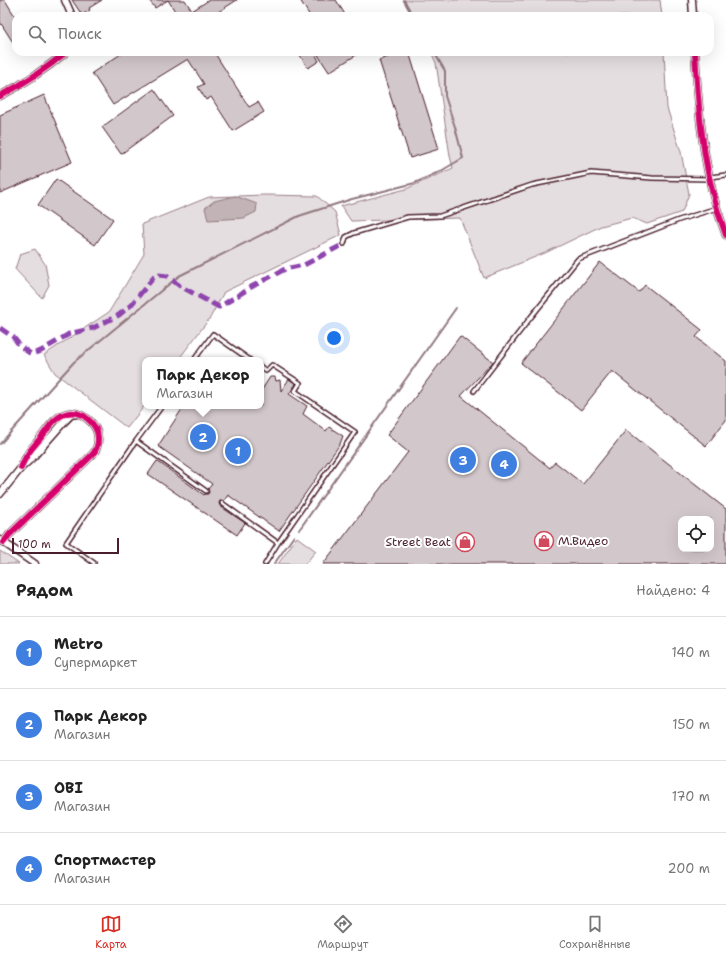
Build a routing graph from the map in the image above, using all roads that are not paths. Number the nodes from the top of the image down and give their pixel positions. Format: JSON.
{"nodes":[{"id":1,"x":65,"y":0,"type":"edge"},
{"id":2,"x":692,"y":0,"type":"edge"},
{"id":3,"x":70,"y":12,"type":"edge"},
{"id":4,"x":693,"y":12,"type":"edge"},
{"id":5,"x":61,"y":56,"type":"edge"},
{"id":6,"x":695,"y":56,"type":"edge"},
{"id":7,"x":0,"y":96,"type":"edge"},
{"id":8,"x":726,"y":175,"type":"edge"},
{"id":9,"x":710,"y":178,"type":"junction"},
{"id":10,"x":717,"y":208,"type":"junction"},
{"id":11,"x":726,"y":235,"type":"edge"},
{"id":12,"x":344,"y":244,"type":"dead end"},
{"id":13,"x":196,"y":357,"type":"edge"},
{"id":14,"x":246,"y":357,"type":"edge"},
{"id":15,"x":264,"y":369,"type":"edge"},
{"id":16,"x":474,"y":391,"type":"dead end"},
{"id":17,"x":160,"y":409,"type":"edge"},
{"id":18,"x":81,"y":414,"type":"junction"},
{"id":19,"x":136,"y":441,"type":"junction"},
{"id":20,"x":21,"y":468,"type":"junction"},
{"id":21,"x":206,"y":491,"type":"dead end"},
{"id":22,"x":0,"y":494,"type":"edge"},
{"id":23,"x":222,"y":502,"type":"dead end"},
{"id":24,"x":2,"y":541,"type":"edge"},
{"id":25,"x":278,"y":543,"type":"junction"},
{"id":26,"x":35,"y":564,"type":"edge"},
{"id":27,"x":94,"y":564,"type":"edge"},
{"id":28,"x":265,"y":564,"type":"edge"}],
"edges":[{"from":1,"to":3,"type":"street"},
{"from":2,"to":4,"type":"street"},
{"from":5,"to":7,"type":"street"},
{"from":6,"to":9,"type":"street"},
{"from":8,"to":9,"type":"lane"},
{"from":9,"to":10,"type":"street"},
{"from":9,"to":12,"type":"lane"},
{"from":10,"to":11,"type":"street"},
{"from":10,"to":16,"type":"lane"},
{"from":13,"to":14,"type":"lane"},
{"from":15,"to":25,"type":"lane"},
{"from":17,"to":19,"type":"lane"},
{"from":18,"to":20,"type":"street"},
{"from":18,"to":20,"type":"street"},
{"from":18,"to":24,"type":"street"},
{"from":19,"to":21,"type":"lane"},
{"from":19,"to":27,"type":"lane"},
{"from":20,"to":22,"type":"street"},
{"from":23,"to":25,"type":"lane"},
{"from":24,"to":26,"type":"street"},
{"from":25,"to":28,"type":"lane"}]}
